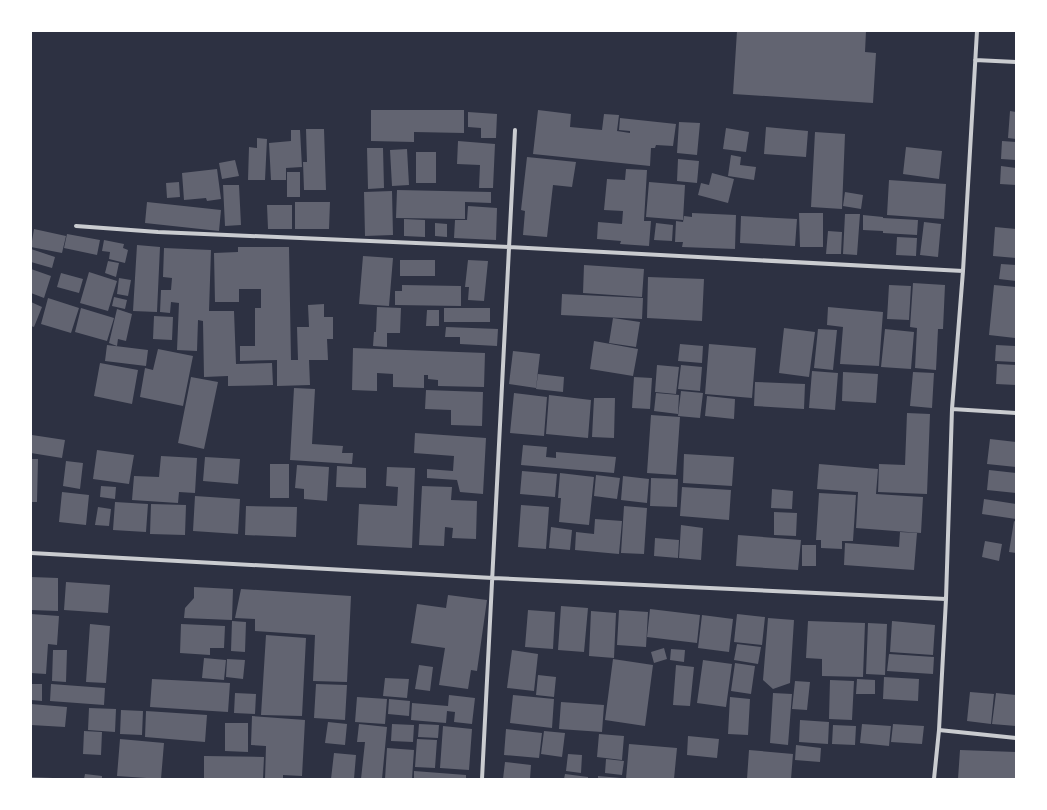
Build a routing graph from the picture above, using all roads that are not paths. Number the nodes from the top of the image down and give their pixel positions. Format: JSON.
{"nodes":[{"id":1,"x":977,"y":31,"type":"edge"},
{"id":2,"x":975,"y":60,"type":"junction"},
{"id":3,"x":1016,"y":62,"type":"edge"},
{"id":4,"x":515,"y":130,"type":"dead end"},
{"id":5,"x":76,"y":226,"type":"dead end"},
{"id":6,"x":509,"y":247,"type":"junction"},
{"id":7,"x":962,"y":271,"type":"junction"},
{"id":8,"x":952,"y":409,"type":"junction"},
{"id":9,"x":1016,"y":413,"type":"edge"},
{"id":10,"x":31,"y":553,"type":"edge"},
{"id":11,"x":493,"y":578,"type":"junction"},
{"id":12,"x":946,"y":599,"type":"junction"},
{"id":13,"x":939,"y":730,"type":"junction"},
{"id":14,"x":1016,"y":738,"type":"edge"},
{"id":15,"x":482,"y":779,"type":"edge"},
{"id":16,"x":934,"y":779,"type":"edge"}],
"edges":[{"from":1,"to":2,"type":"street"},
{"from":2,"to":3,"type":"street"},
{"from":2,"to":7,"type":"street"},
{"from":4,"to":6,"type":"street"},
{"from":5,"to":6,"type":"street"},
{"from":6,"to":7,"type":"street"},
{"from":6,"to":11,"type":"street"},
{"from":7,"to":8,"type":"street"},
{"from":8,"to":9,"type":"street"},
{"from":8,"to":12,"type":"street"},
{"from":10,"to":11,"type":"street"},
{"from":11,"to":12,"type":"street"},
{"from":11,"to":15,"type":"street"},
{"from":12,"to":13,"type":"street"},
{"from":13,"to":14,"type":"street"},
{"from":13,"to":16,"type":"street"}]}
